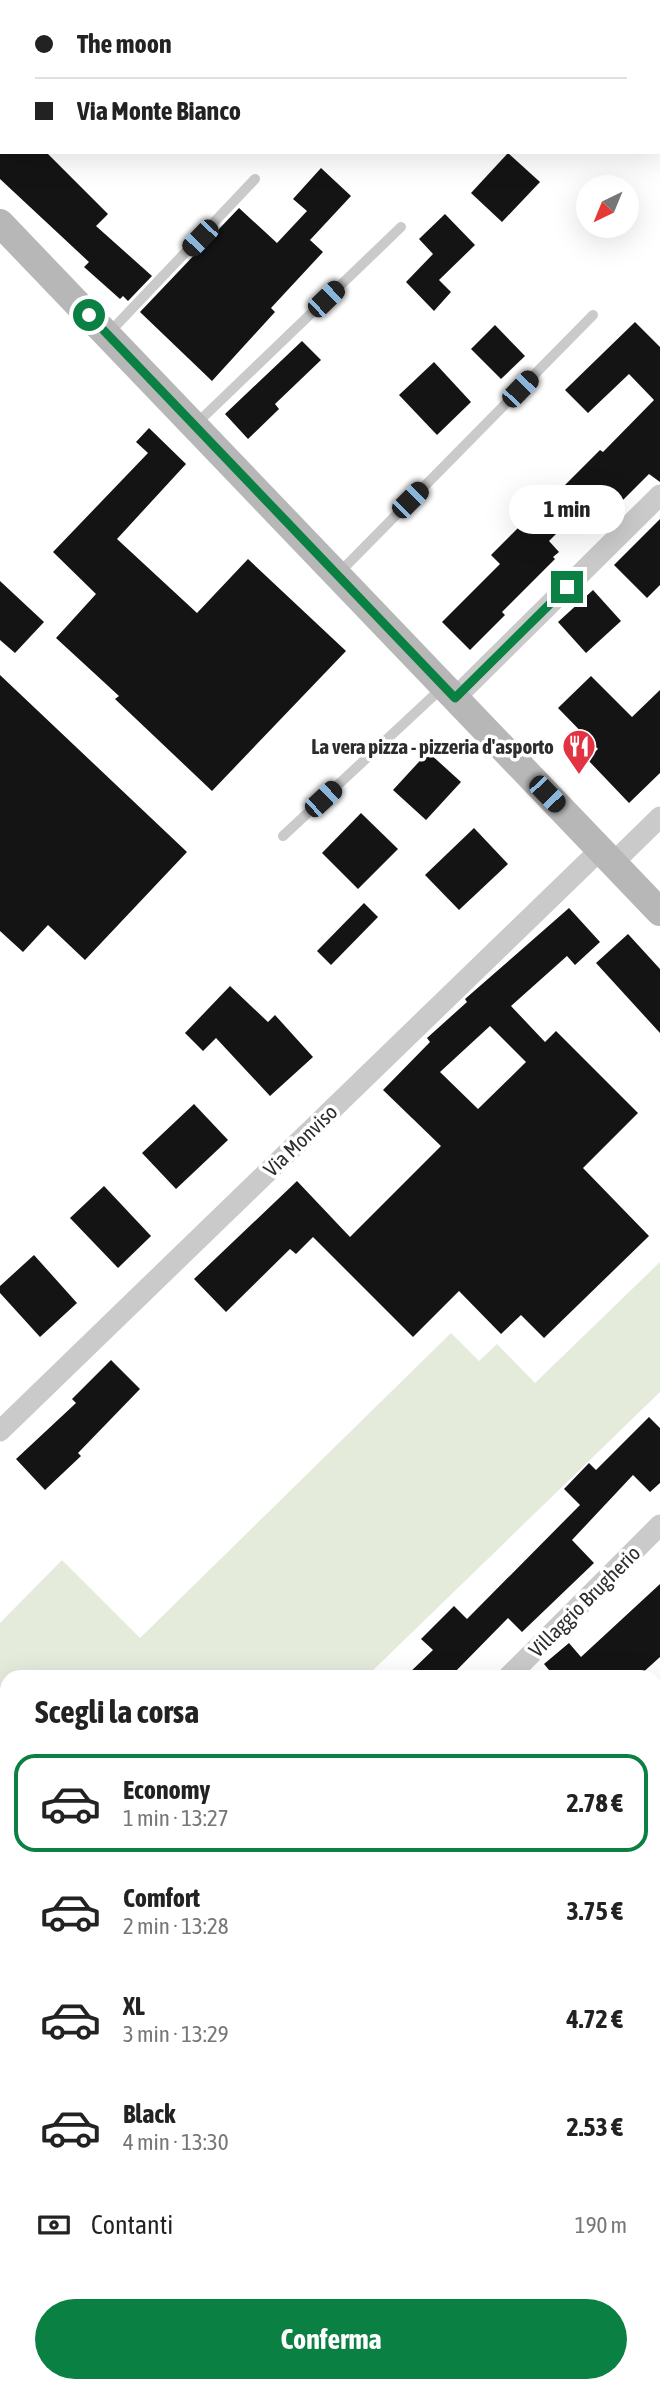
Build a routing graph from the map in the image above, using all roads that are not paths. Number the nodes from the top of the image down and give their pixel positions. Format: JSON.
{"nodes":[{"id":1,"x":256,"y":179,"type":"dead end"},
{"id":2,"x":401,"y":227,"type":"dead end"},
{"id":3,"x":5,"y":229,"type":"edge"},
{"id":4,"x":593,"y":315,"type":"dead end"},
{"id":5,"x":107,"y":335,"type":"junction"},
{"id":6,"x":194,"y":426,"type":"junction"},
{"id":7,"x":660,"y":495,"type":"edge"},
{"id":8,"x":337,"y":575,"type":"junction"},
{"id":9,"x":449,"y":692,"type":"junction"},
{"id":10,"x":660,"y":817,"type":"edge"},
{"id":11,"x":283,"y":836,"type":"dead end"},
{"id":12,"x":607,"y":856,"type":"junction"},
{"id":13,"x":660,"y":912,"type":"edge"},
{"id":14,"x":0,"y":1431,"type":"edge"},
{"id":15,"x":660,"y":1525,"type":"edge"},
{"id":16,"x":515,"y":1670,"type":"edge"}],
"edges":[{"from":1,"to":5,"type":"lane"},
{"from":2,"to":6,"type":"lane"},
{"from":3,"to":5,"type":"main road"},
{"from":4,"to":8,"type":"lane"},
{"from":5,"to":6,"type":"main road"},
{"from":6,"to":8,"type":"main road"},
{"from":7,"to":9,"type":"street"},
{"from":8,"to":9,"type":"main road"},
{"from":9,"to":11,"type":"lane"},
{"from":9,"to":12,"type":"main road"},
{"from":10,"to":12,"type":"street","name":"Via Monviso"},
{"from":12,"to":13,"type":"main road"},
{"from":12,"to":14,"type":"street","name":"Via Monviso"},
{"from":15,"to":16,"type":"street","name":"Villaggio Brugherio"}]}
